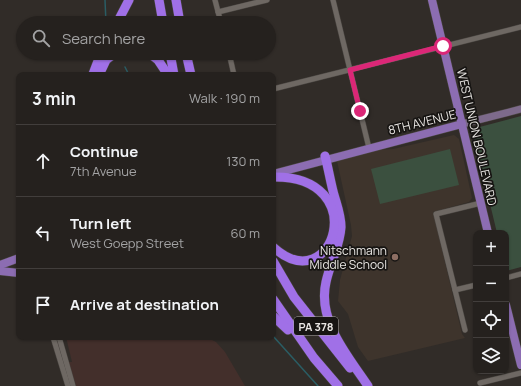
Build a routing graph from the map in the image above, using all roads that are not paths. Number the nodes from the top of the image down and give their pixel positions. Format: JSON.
{"nodes":[{"id":1,"x":129,"y":0,"type":"edge"},
{"id":2,"x":159,"y":0,"type":"edge"},
{"id":3,"x":176,"y":0,"type":"edge"},
{"id":4,"x":215,"y":0,"type":"edge"},
{"id":5,"x":267,"y":0,"type":"edge"},
{"id":6,"x":333,"y":0,"type":"edge"},
{"id":7,"x":432,"y":0,"type":"edge"},
{"id":8,"x":218,"y":12,"type":"junction"},
{"id":9,"x":121,"y":16,"type":"edge"},
{"id":10,"x":162,"y":16,"type":"edge"},
{"id":11,"x":179,"y":16,"type":"edge"},
{"id":12,"x":219,"y":16,"type":"edge"},
{"id":13,"x":521,"y":27,"type":"edge"},
{"id":14,"x":443,"y":46,"type":"junction"},
{"id":15,"x":98,"y":60,"type":"edge"},
{"id":16,"x":106,"y":60,"type":"edge"},
{"id":17,"x":158,"y":60,"type":"edge"},
{"id":18,"x":171,"y":60,"type":"edge"},
{"id":19,"x":188,"y":60,"type":"edge"},
{"id":20,"x":231,"y":60,"type":"edge"},
{"id":21,"x":350,"y":70,"type":"junction"},
{"id":22,"x":94,"y":72,"type":"edge"},
{"id":23,"x":100,"y":72,"type":"edge"},
{"id":24,"x":166,"y":72,"type":"edge"},
{"id":25,"x":173,"y":72,"type":"edge"},
{"id":26,"x":191,"y":72,"type":"edge"},
{"id":27,"x":233,"y":72,"type":"edge"},
{"id":28,"x":276,"y":88,"type":"edge"},
{"id":29,"x":521,"y":109,"type":"edge"},
{"id":30,"x":462,"y":124,"type":"junction"},
{"id":31,"x":369,"y":148,"type":"junction"},
{"id":32,"x":323,"y":159,"type":"junction"},
{"id":33,"x":276,"y":167,"type":"edge"},
{"id":34,"x":276,"y":173,"type":"edge"},
{"id":35,"x":276,"y":177,"type":"edge"},
{"id":36,"x":481,"y":203,"type":"junction"},
{"id":37,"x":333,"y":211,"type":"junction"},
{"id":38,"x":487,"y":230,"type":"edge"},
{"id":39,"x":276,"y":249,"type":"edge"},
{"id":40,"x":16,"y":259,"type":"edge"},
{"id":41,"x":0,"y":265,"type":"edge"},
{"id":42,"x":276,"y":266,"type":"edge"},
{"id":43,"x":0,"y":270,"type":"edge"},
{"id":44,"x":16,"y":273,"type":"edge"},
{"id":45,"x":521,"y":274,"type":"edge"},
{"id":46,"x":509,"y":277,"type":"edge"},
{"id":47,"x":473,"y":286,"type":"edge"},
{"id":48,"x":455,"y":290,"type":"junction"},
{"id":49,"x":276,"y":303,"type":"edge"},
{"id":50,"x":509,"y":317,"type":"edge"},
{"id":51,"x":276,"y":318,"type":"edge"},
{"id":52,"x":465,"y":330,"type":"dead end"},
{"id":53,"x":54,"y":340,"type":"edge"},
{"id":54,"x":60,"y":340,"type":"edge"},
{"id":55,"x":314,"y":358,"type":"junction"},
{"id":56,"x":521,"y":365,"type":"edge"},
{"id":57,"x":521,"y":373,"type":"edge"},
{"id":58,"x":480,"y":383,"type":"dead end"},
{"id":59,"x":68,"y":386,"type":"edge"},
{"id":60,"x":74,"y":386,"type":"edge"},
{"id":61,"x":338,"y":386,"type":"edge"},
{"id":62,"x":364,"y":386,"type":"edge"},
{"id":63,"x":368,"y":386,"type":"edge"}],
"edges":[{"from":1,"to":9,"type":"highway"},
{"from":2,"to":10,"type":"highway"},
{"from":3,"to":11,"type":"highway"},
{"from":4,"to":8,"type":"street"},
{"from":5,"to":8,"type":"street"},
{"from":6,"to":21,"type":"street"},
{"from":7,"to":14,"type":"main road","name":"WEST UNION BOULEVARD"},
{"from":8,"to":12,"type":"street"},
{"from":13,"to":14,"type":"street"},
{"from":14,"to":21,"type":"street"},
{"from":14,"to":30,"type":"main road","name":"WEST UNION BOULEVARD"},
{"from":15,"to":22,"type":"highway"},
{"from":16,"to":23,"type":"highway"},
{"from":17,"to":24,"type":"highway"},
{"from":18,"to":25,"type":"highway"},
{"from":19,"to":26,"type":"highway"},
{"from":20,"to":27,"type":"street"},
{"from":21,"to":28,"type":"street"},
{"from":21,"to":31,"type":"street"},
{"from":29,"to":30,"type":"main road","name":"8TH AVENUE"},
{"from":30,"to":31,"type":"main road","name":"8TH AVENUE"},
{"from":30,"to":36,"type":"main road","name":"WEST UNION BOULEVARD"},
{"from":31,"to":32,"type":"main road","name":"8TH AVENUE"},
{"from":32,"to":33,"type":"main road","name":"8TH AVENUE"},
{"from":32,"to":34,"type":"main road","name":"8TH AVENUE"},
{"from":32,"to":37,"type":"highway"},
{"from":32,"to":63,"type":"highway"},
{"from":35,"to":37,"type":"highway"},
{"from":36,"to":38,"type":"main road","name":"WEST UNION BOULEVARD"},
{"from":36,"to":48,"type":"street"},
{"from":37,"to":39,"type":"highway"},
{"from":40,"to":41,"type":"main road"},
{"from":42,"to":62,"type":"highway","number":"PA 378"},
{"from":43,"to":44,"type":"main road"},
{"from":45,"to":46,"type":"street"},
{"from":47,"to":48,"type":"street"},
{"from":48,"to":52,"type":"street"},
{"from":49,"to":55,"type":"highway","number":"PA 378"},
{"from":50,"to":56,"type":"main road"},
{"from":51,"to":55,"type":"highway"},
{"from":53,"to":59,"type":"street"},
{"from":54,"to":60,"type":"street"},
{"from":55,"to":61,"type":"highway","number":"PA 378"},
{"from":57,"to":58,"type":"street"}]}
